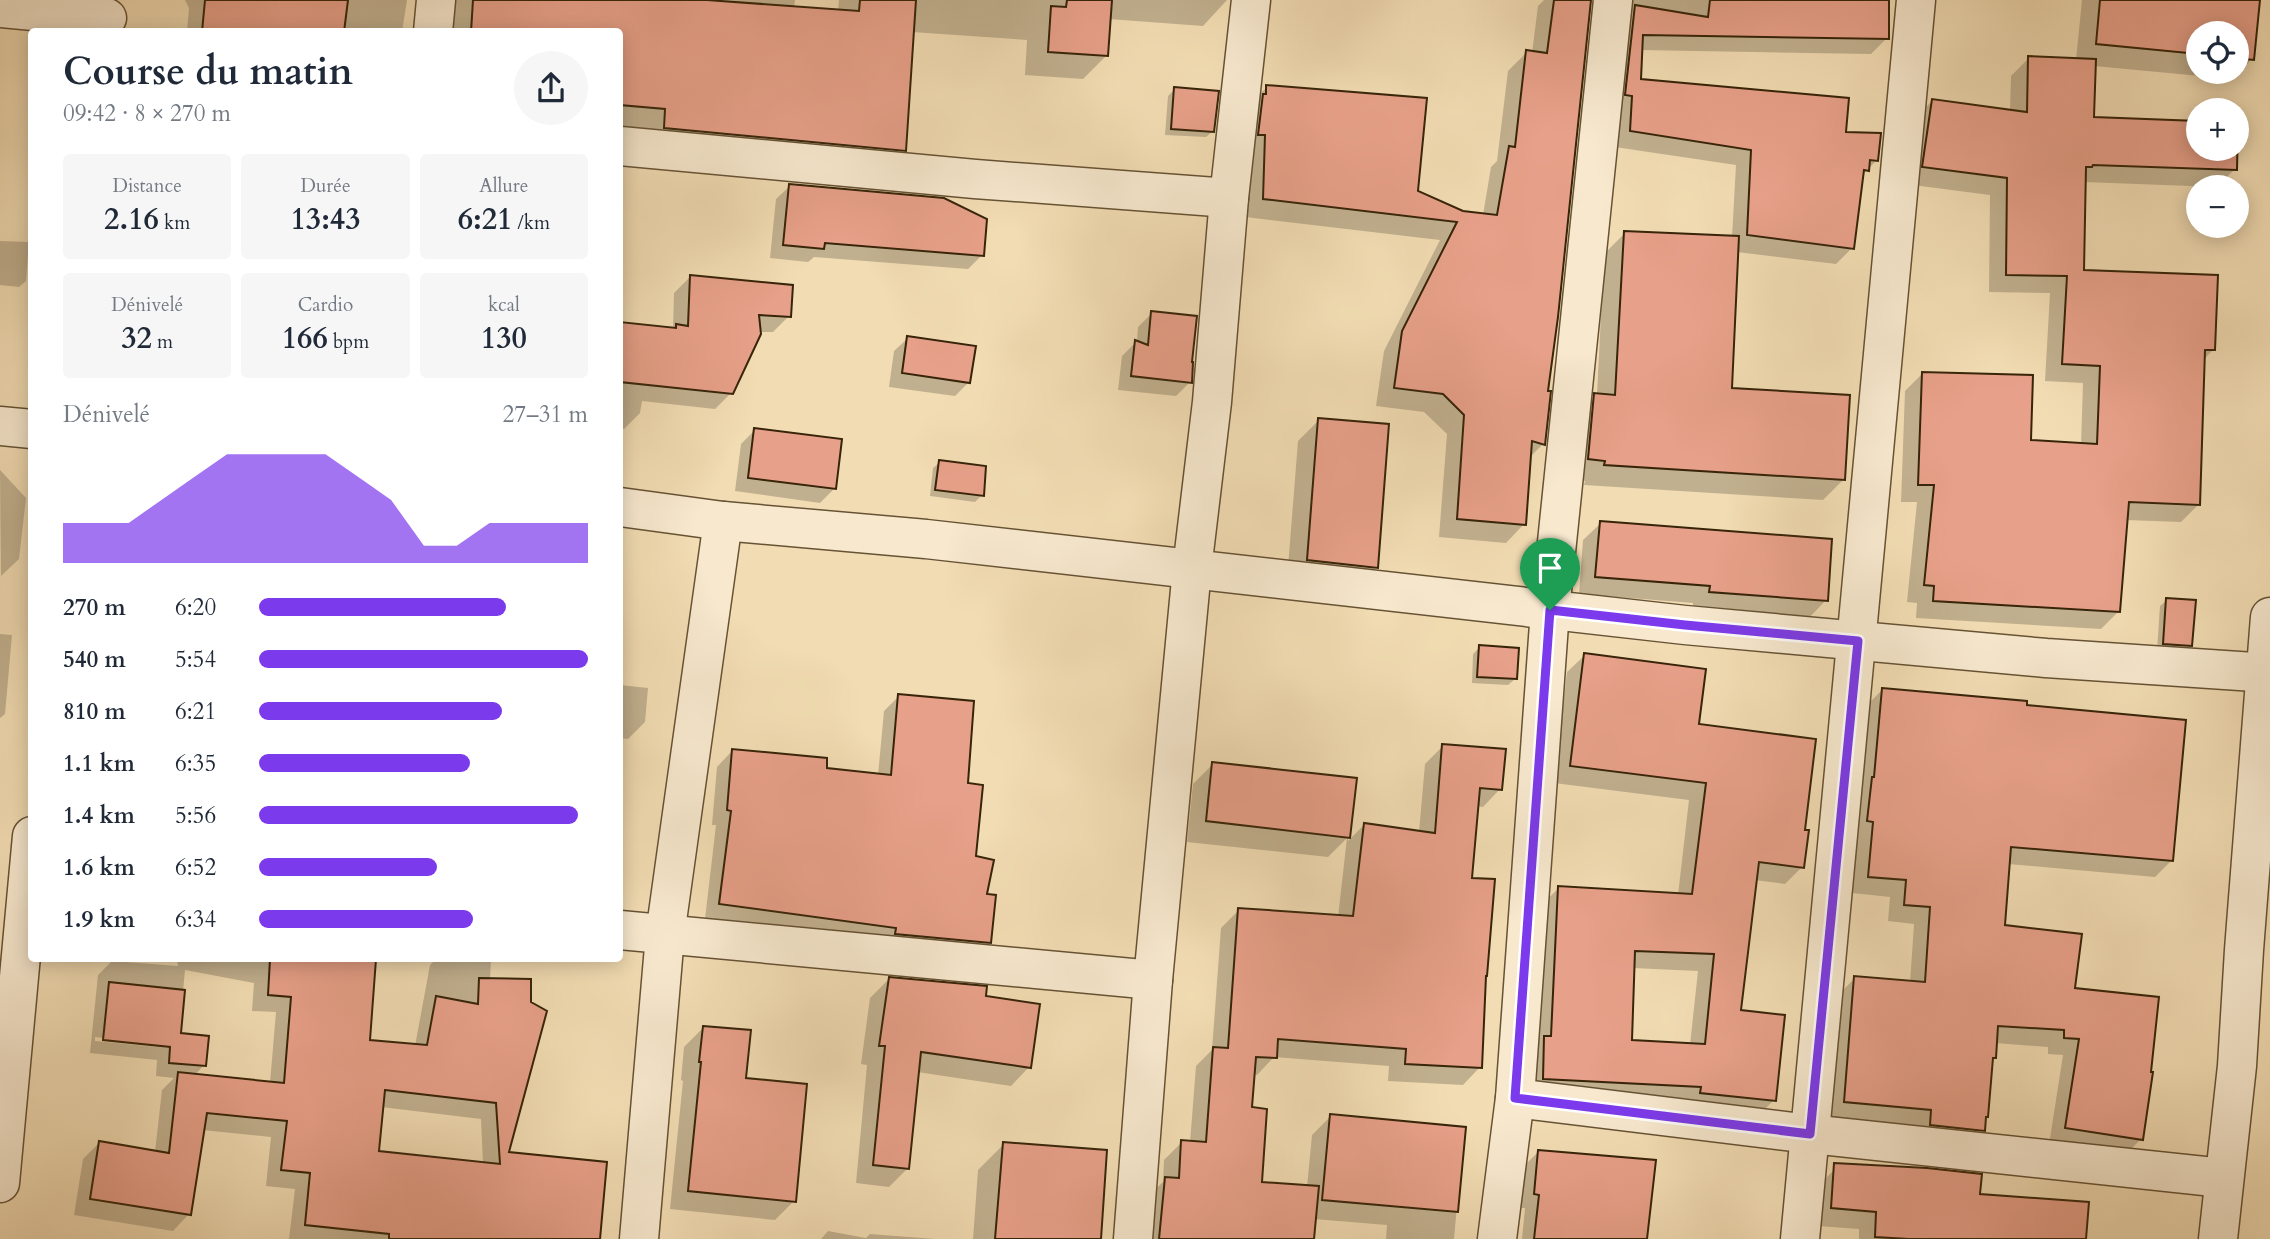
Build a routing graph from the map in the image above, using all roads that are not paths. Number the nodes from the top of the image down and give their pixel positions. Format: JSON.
{"nodes":[{"id":1,"x":436,"y":0,"type":"edge"},
{"id":2,"x":1251,"y":0,"type":"edge"},
{"id":3,"x":1613,"y":0,"type":"edge"},
{"id":4,"x":1916,"y":0,"type":"edge"},
{"id":5,"x":0,"y":8,"type":"edge"},
{"id":6,"x":107,"y":17,"type":"edge"},
{"id":7,"x":433,"y":28,"type":"edge"},
{"id":8,"x":623,"y":146,"type":"edge"},
{"id":9,"x":1229,"y":198,"type":"junction"},
{"id":10,"x":0,"y":426,"type":"edge"},
{"id":11,"x":28,"y":429,"type":"edge"},
{"id":12,"x":623,"y":507,"type":"edge"},
{"id":13,"x":723,"y":520,"type":"junction"},
{"id":14,"x":1192,"y":569,"type":"junction"},
{"id":15,"x":1550,"y":610,"type":"junction"},
{"id":16,"x":2270,"y":617,"type":"edge"},
{"id":17,"x":1858,"y":641,"type":"junction"},
{"id":18,"x":2268,"y":673,"type":"edge"},
{"id":19,"x":23,"y":853,"type":"edge"},
{"id":20,"x":623,"y":930,"type":"edge"},
{"id":21,"x":665,"y":935,"type":"junction"},
{"id":22,"x":1153,"y":980,"type":"junction"},
{"id":23,"x":2270,"y":1045,"type":"edge"},
{"id":24,"x":2237,"y":1066,"type":"junction"},
{"id":25,"x":1515,"y":1098,"type":"junction"},
{"id":26,"x":1810,"y":1134,"type":"junction"},
{"id":27,"x":2223,"y":1178,"type":"junction"},
{"id":28,"x":0,"y":1183,"type":"edge"},
{"id":29,"x":639,"y":1239,"type":"edge"},
{"id":30,"x":1133,"y":1239,"type":"edge"},
{"id":31,"x":1497,"y":1239,"type":"edge"},
{"id":32,"x":1800,"y":1239,"type":"edge"},
{"id":33,"x":2218,"y":1239,"type":"edge"}],
"edges":[{"from":1,"to":7,"type":"street"},
{"from":2,"to":9,"type":"street"},
{"from":3,"to":15,"type":"street"},
{"from":4,"to":17,"type":"street"},
{"from":5,"to":6,"type":"street"},
{"from":8,"to":9,"type":"street"},
{"from":9,"to":14,"type":"street"},
{"from":10,"to":11,"type":"street"},
{"from":12,"to":13,"type":"street"},
{"from":13,"to":14,"type":"street"},
{"from":13,"to":21,"type":"street"},
{"from":14,"to":15,"type":"street"},
{"from":14,"to":22,"type":"street"},
{"from":15,"to":17,"type":"street"},
{"from":15,"to":25,"type":"street"},
{"from":16,"to":18,"type":"street"},
{"from":17,"to":18,"type":"street"},
{"from":17,"to":26,"type":"street"},
{"from":18,"to":24,"type":"street"},
{"from":19,"to":28,"type":"street"},
{"from":20,"to":21,"type":"street"},
{"from":21,"to":22,"type":"street"},
{"from":21,"to":29,"type":"street"},
{"from":22,"to":30,"type":"street"},
{"from":23,"to":24,"type":"street"},
{"from":24,"to":27,"type":"street"},
{"from":25,"to":26,"type":"street"},
{"from":25,"to":31,"type":"street"},
{"from":26,"to":27,"type":"street"},
{"from":26,"to":32,"type":"street"},
{"from":27,"to":33,"type":"street"}]}
